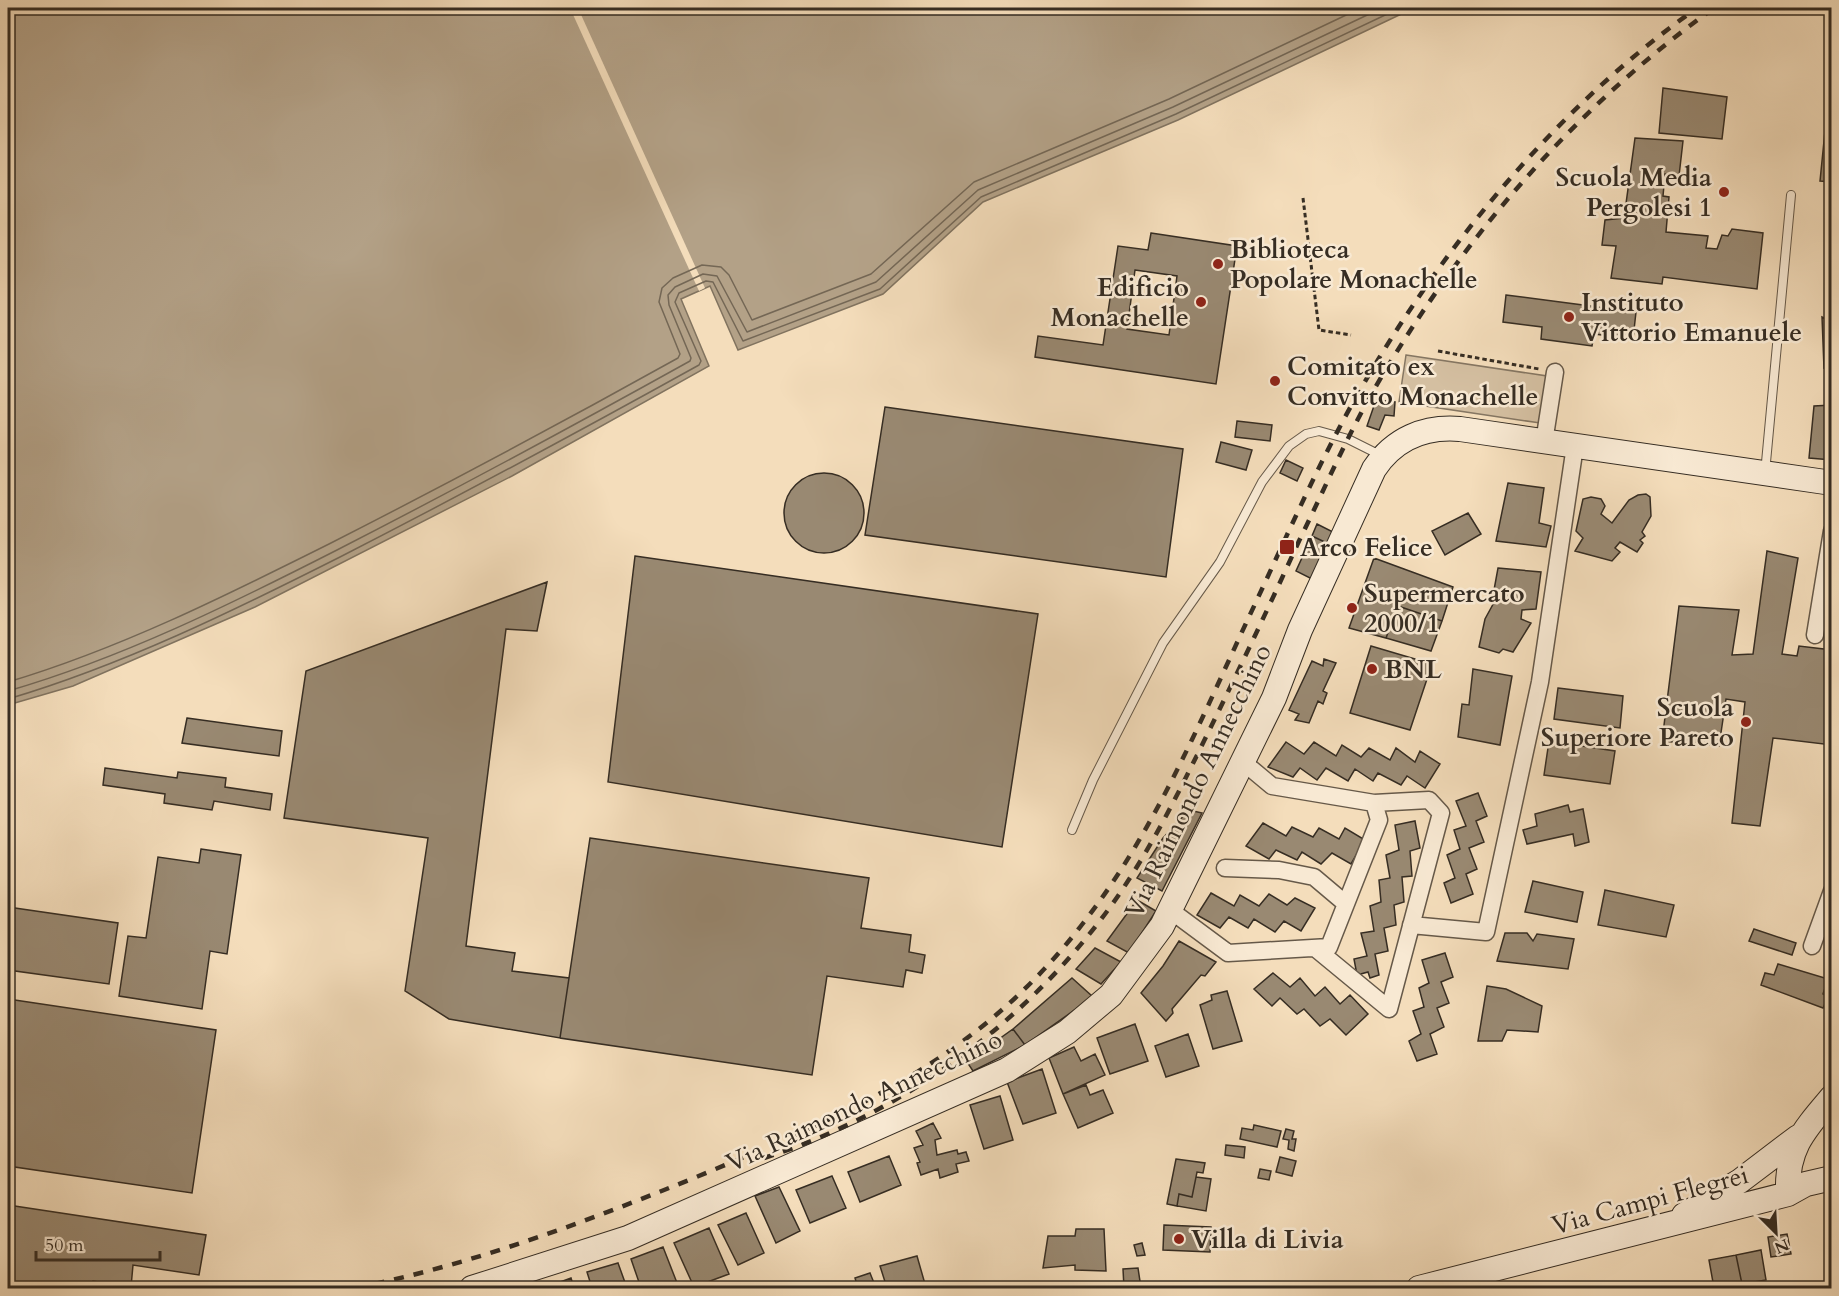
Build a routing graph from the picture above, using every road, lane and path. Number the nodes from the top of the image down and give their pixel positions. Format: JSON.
{"nodes":[{"id":1,"x":1791,"y":195,"type":"dead end"},
{"id":2,"x":1303,"y":198,"type":"dead end"},
{"id":3,"x":1351,"y":335,"type":"dead end"},
{"id":4,"x":1438,"y":351,"type":"dead end"},
{"id":5,"x":1555,"y":372,"type":"joint"},
{"id":6,"x":1544,"y":442,"type":"junction"},
{"id":7,"x":1575,"y":446,"type":"junction"},
{"id":8,"x":1382,"y":456,"type":"junction"},
{"id":9,"x":1765,"y":473,"type":"junction"},
{"id":10,"x":1832,"y":483,"type":"edge"},
{"id":11,"x":1832,"y":531,"type":"edge"},
{"id":12,"x":1815,"y":635,"type":"dead end"},
{"id":13,"x":1242,"y":761,"type":"junction"},
{"id":14,"x":1374,"y":803,"type":"junction"},
{"id":15,"x":1072,"y":830,"type":"dead end"},
{"id":16,"x":1225,"y":868,"type":"dead end"},
{"id":17,"x":1832,"y":891,"type":"edge"},
{"id":18,"x":1346,"y":904,"type":"junction"},
{"id":19,"x":1170,"y":910,"type":"junction"},
{"id":20,"x":1411,"y":925,"type":"junction"},
{"id":21,"x":1812,"y":946,"type":"dead end"},
{"id":22,"x":1315,"y":948,"type":"junction"},
{"id":23,"x":1832,"y":1098,"type":"edge"},
{"id":24,"x":1798,"y":1137,"type":"junction"},
{"id":25,"x":1832,"y":1178,"type":"edge"},
{"id":26,"x":1832,"y":1192,"type":"edge"},
{"id":27,"x":1788,"y":1194,"type":"junction"},
{"id":28,"x":1669,"y":1225,"type":"junction"},
{"id":29,"x":472,"y":1288,"type":"edge"},
{"id":30,"x":1419,"y":1288,"type":"edge"}],
"edges":[{"from":1,"to":9,"type":"lane"},
{"from":2,"to":3,"type":"path"},
{"from":4,"to":5,"type":"path"},
{"from":5,"to":6,"type":"street"},
{"from":6,"to":7,"type":"street","name":"Via Raimondo Annecchino"},
{"from":6,"to":8,"type":"street","name":"Via Raimondo Annecchino"},
{"from":7,"to":9,"type":"street","name":"Via Raimondo Annecchino"},
{"from":7,"to":20,"type":"street"},
{"from":8,"to":13,"type":"street","name":"Via Raimondo Annecchino"},
{"from":8,"to":15,"type":"lane"},
{"from":9,"to":10,"type":"street","name":"Via Raimondo Annecchino"},
{"from":11,"to":12,"type":"street"},
{"from":13,"to":14,"type":"street"},
{"from":13,"to":19,"type":"street","name":"Via Raimondo Annecchino"},
{"from":14,"to":18,"type":"street"},
{"from":14,"to":20,"type":"street"},
{"from":16,"to":18,"type":"street"},
{"from":17,"to":21,"type":"street"},
{"from":18,"to":22,"type":"street"},
{"from":19,"to":22,"type":"street"},
{"from":19,"to":29,"type":"street","name":"Via Raimondo Annecchino"},
{"from":20,"to":22,"type":"street"},
{"from":23,"to":24,"type":"street","name":"Via Campi Flegrei"},
{"from":24,"to":27,"type":"street","name":"Via Campi Flegrei"},
{"from":24,"to":28,"type":"street"},
{"from":25,"to":27,"type":"street"},
{"from":26,"to":27,"type":"street"},
{"from":27,"to":28,"type":"street","name":"Via Campi Flegrei"},
{"from":28,"to":30,"type":"street","name":"Via Campi Flegrei"}]}
